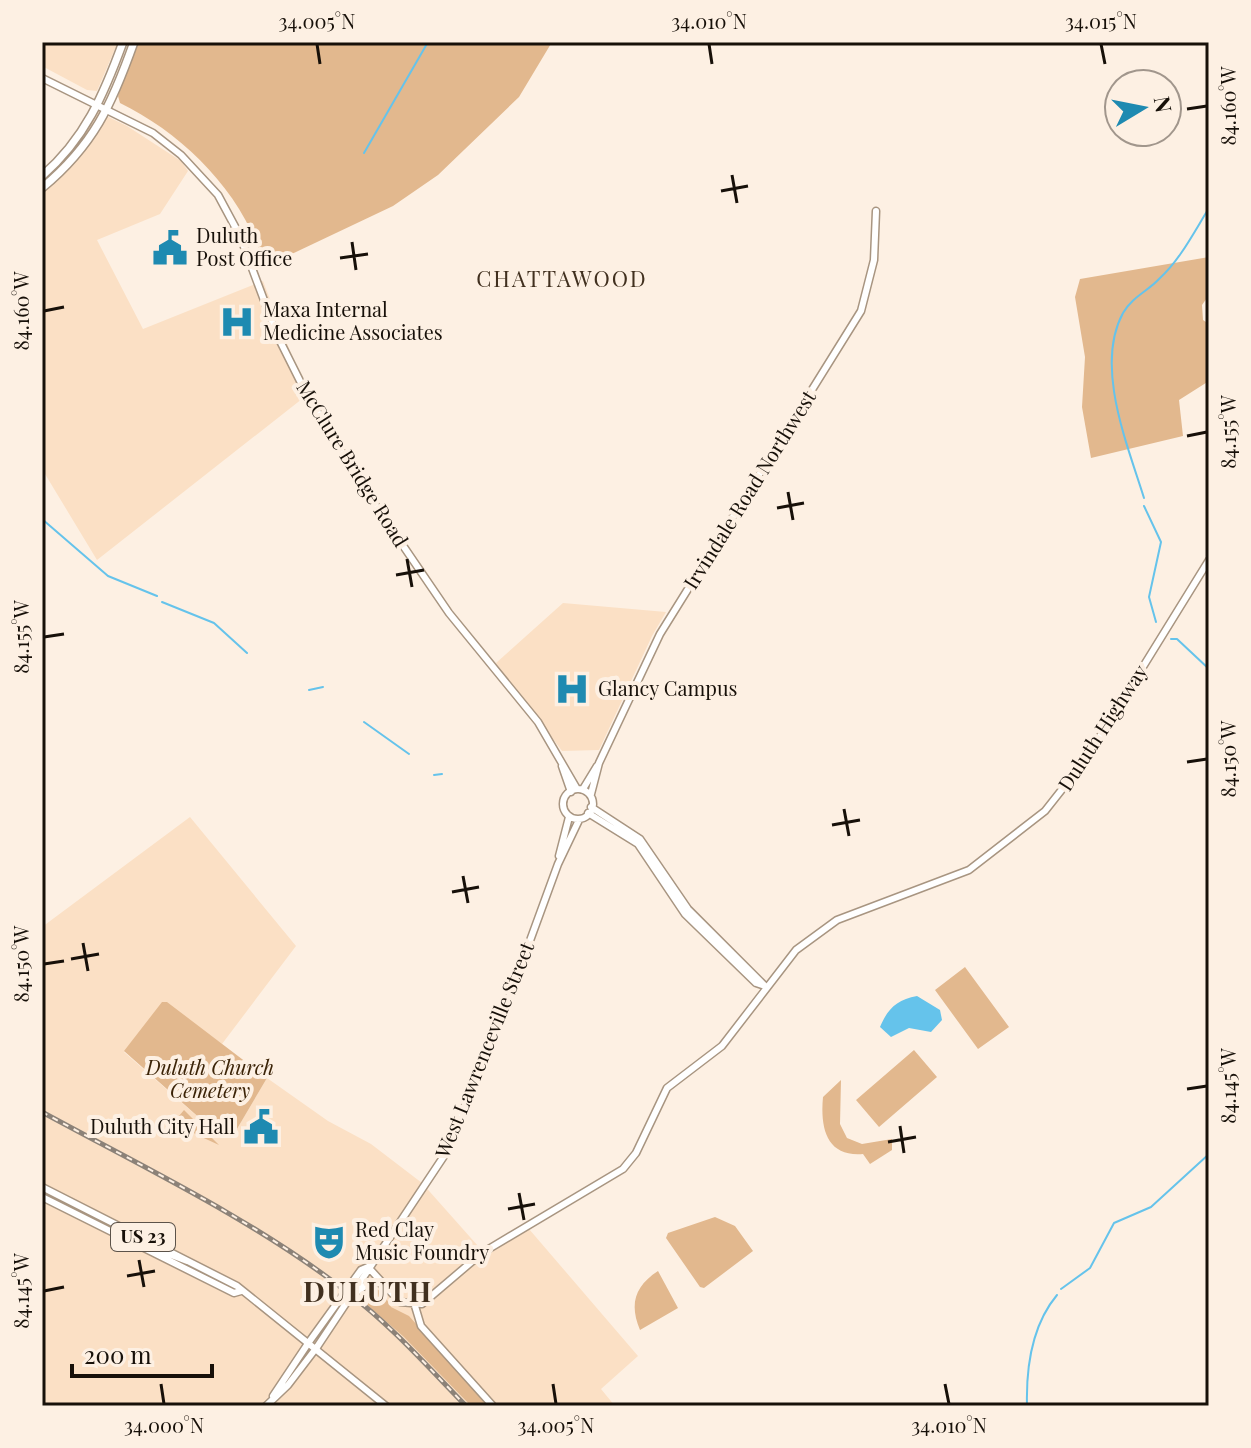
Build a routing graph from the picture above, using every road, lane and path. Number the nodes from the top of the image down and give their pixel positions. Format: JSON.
{"nodes":[{"id":1,"x":123,"y":42,"type":"edge"},
{"id":2,"x":134,"y":42,"type":"edge"},
{"id":3,"x":42,"y":78,"type":"edge"},
{"id":4,"x":98,"y":106,"type":"junction"},
{"id":5,"x":109,"y":110,"type":"junction"},
{"id":6,"x":42,"y":176,"type":"edge"},
{"id":7,"x":42,"y":188,"type":"edge"},
{"id":8,"x":876,"y":211,"type":"dead end"},
{"id":9,"x":1209,"y":560,"type":"edge"},
{"id":10,"x":599,"y":763,"type":"junction"},
{"id":11,"x":577,"y":790,"type":"junction"},
{"id":12,"x":591,"y":794,"type":"junction"},
{"id":13,"x":590,"y":810,"type":"junction"},
{"id":14,"x":569,"y":817,"type":"junction"},
{"id":15,"x":579,"y":820,"type":"junction"},
{"id":16,"x":558,"y":864,"type":"junction"},
{"id":17,"x":765,"y":986,"type":"junction"},
{"id":18,"x":42,"y":1187,"type":"edge"},
{"id":19,"x":42,"y":1197,"type":"edge"},
{"id":20,"x":77,"y":1214,"type":"junction"},
{"id":21,"x":107,"y":1219,"type":"junction"},
{"id":22,"x":150,"y":1249,"type":"junction"},
{"id":23,"x":188,"y":1259,"type":"junction"},
{"id":24,"x":181,"y":1266,"type":"junction"},
{"id":25,"x":368,"y":1267,"type":"junction"},
{"id":26,"x":221,"y":1278,"type":"junction"},
{"id":27,"x":382,"y":1283,"type":"junction"},
{"id":28,"x":241,"y":1291,"type":"junction"},
{"id":29,"x":352,"y":1296,"type":"junction"},
{"id":30,"x":415,"y":1306,"type":"junction"},
{"id":31,"x":309,"y":1342,"type":"junction"},
{"id":32,"x":317,"y":1347,"type":"junction"},
{"id":33,"x":271,"y":1399,"type":"junction"},
{"id":34,"x":266,"y":1406,"type":"edge"},
{"id":35,"x":386,"y":1406,"type":"edge"},
{"id":36,"x":493,"y":1406,"type":"edge"}],
"edges":[{"from":1,"to":4,"type":"highway"},
{"from":2,"to":5,"type":"highway"},
{"from":3,"to":4,"type":"street","name":"McClure Bridge Road"},
{"from":4,"to":5,"type":"street","name":"McClure Bridge Road"},
{"from":4,"to":6,"type":"highway"},
{"from":5,"to":7,"type":"highway"},
{"from":5,"to":11,"type":"street","name":"McClure Bridge Road"},
{"from":8,"to":10,"type":"street","name":"Irvindale Road Northwest"},
{"from":9,"to":17,"type":"street","name":"Duluth Highway"},
{"from":10,"to":11,"type":"street","name":"Irvindale Road Northwest"},
{"from":10,"to":12,"type":"street","name":"Irvindale Road Northwest"},
{"from":11,"to":12,"type":"street"},
{"from":11,"to":14,"type":"street"},
{"from":12,"to":13,"type":"street"},
{"from":13,"to":15,"type":"street"},
{"from":13,"to":17,"type":"street"},
{"from":14,"to":15,"type":"street"},
{"from":14,"to":16,"type":"street","name":"West Lawrenceville Street"},
{"from":15,"to":16,"type":"street","name":"West Lawrenceville Street"},
{"from":16,"to":25,"type":"street","name":"West Lawrenceville Street"},
{"from":17,"to":30,"type":"street","name":"Duluth Highway"},
{"from":18,"to":21,"type":"street","number":"US 23"},
{"from":19,"to":20,"type":"street","number":"US 23"},
{"from":20,"to":21,"type":"street"},
{"from":20,"to":22,"type":"street","number":"US 23"},
{"from":21,"to":23,"type":"street","number":"US 23"},
{"from":22,"to":23,"type":"street"},
{"from":22,"to":24,"type":"street","number":"US 23"},
{"from":23,"to":26,"type":"street","number":"US 23"},
{"from":24,"to":26,"type":"street"},
{"from":24,"to":28,"type":"street","number":"US 23"},
{"from":25,"to":27,"type":"street"},
{"from":25,"to":29,"type":"street","name":"West Lawrenceville Street"},
{"from":25,"to":31,"type":"street","name":"West Lawrenceville Street"},
{"from":26,"to":28,"type":"street","number":"US 23"},
{"from":27,"to":29,"type":"street"},
{"from":27,"to":30,"type":"street"},
{"from":28,"to":31,"type":"street","number":"US 23"},
{"from":29,"to":32,"type":"street","name":"West Lawrenceville Street"},
{"from":30,"to":36,"type":"street"},
{"from":31,"to":32,"type":"street","number":"US 23"},
{"from":31,"to":33,"type":"street"},
{"from":32,"to":33,"type":"street"},
{"from":32,"to":35,"type":"street","number":"US 23"},
{"from":33,"to":34,"type":"street"}]}
